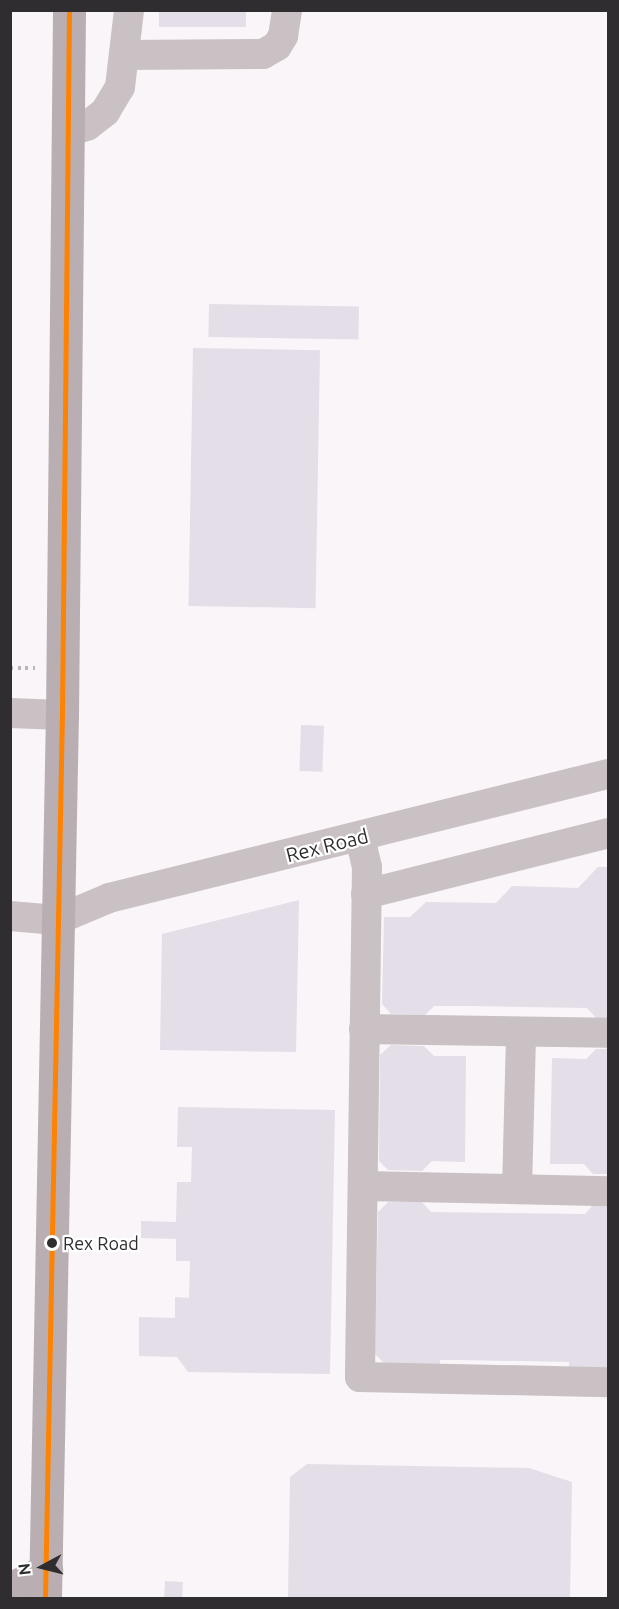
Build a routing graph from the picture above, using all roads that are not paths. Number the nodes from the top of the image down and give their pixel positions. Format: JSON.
{"nodes":[{"id":1,"x":69,"y":10,"type":"edge"},
{"id":2,"x":129,"y":10,"type":"edge"},
{"id":3,"x":287,"y":10,"type":"edge"},
{"id":4,"x":125,"y":55,"type":"junction"},
{"id":5,"x":68,"y":132,"type":"junction"},
{"id":6,"x":62,"y":715,"type":"junction"},
{"id":7,"x":12,"y":716,"type":"edge"},
{"id":8,"x":609,"y":774,"type":"edge"},
{"id":9,"x":609,"y":833,"type":"edge"},
{"id":10,"x":360,"y":837,"type":"junction"},
{"id":11,"x":366,"y":894,"type":"junction"},
{"id":12,"x":10,"y":916,"type":"edge"},
{"id":13,"x":57,"y":920,"type":"junction"},
{"id":14,"x":364,"y":1029,"type":"junction"},
{"id":15,"x":521,"y":1032,"type":"junction"},
{"id":16,"x":609,"y":1033,"type":"edge"},
{"id":17,"x":363,"y":1186,"type":"junction"},
{"id":18,"x":517,"y":1189,"type":"junction"},
{"id":19,"x":609,"y":1191,"type":"edge"},
{"id":20,"x":609,"y":1382,"type":"edge"},
{"id":21,"x":45,"y":1584,"type":"edge"},
{"id":22,"x":10,"y":1589,"type":"edge"}],
"edges":[{"from":1,"to":5,"type":"main road"},
{"from":2,"to":4,"type":"street"},
{"from":3,"to":4,"type":"street"},
{"from":4,"to":5,"type":"street"},
{"from":5,"to":6,"type":"main road"},
{"from":6,"to":7,"type":"street"},
{"from":6,"to":13,"type":"main road"},
{"from":8,"to":10,"type":"street","name":"Rex Road"},
{"from":9,"to":11,"type":"street"},
{"from":10,"to":11,"type":"street"},
{"from":10,"to":13,"type":"street","name":"Rex Road"},
{"from":11,"to":14,"type":"street"},
{"from":12,"to":13,"type":"street","name":"Rex Road"},
{"from":13,"to":21,"type":"main road"},
{"from":14,"to":15,"type":"street"},
{"from":14,"to":17,"type":"street"},
{"from":15,"to":16,"type":"street"},
{"from":15,"to":18,"type":"street"},
{"from":17,"to":18,"type":"street"},
{"from":17,"to":20,"type":"street"},
{"from":18,"to":19,"type":"street"},
{"from":21,"to":22,"type":"main road"}]}
